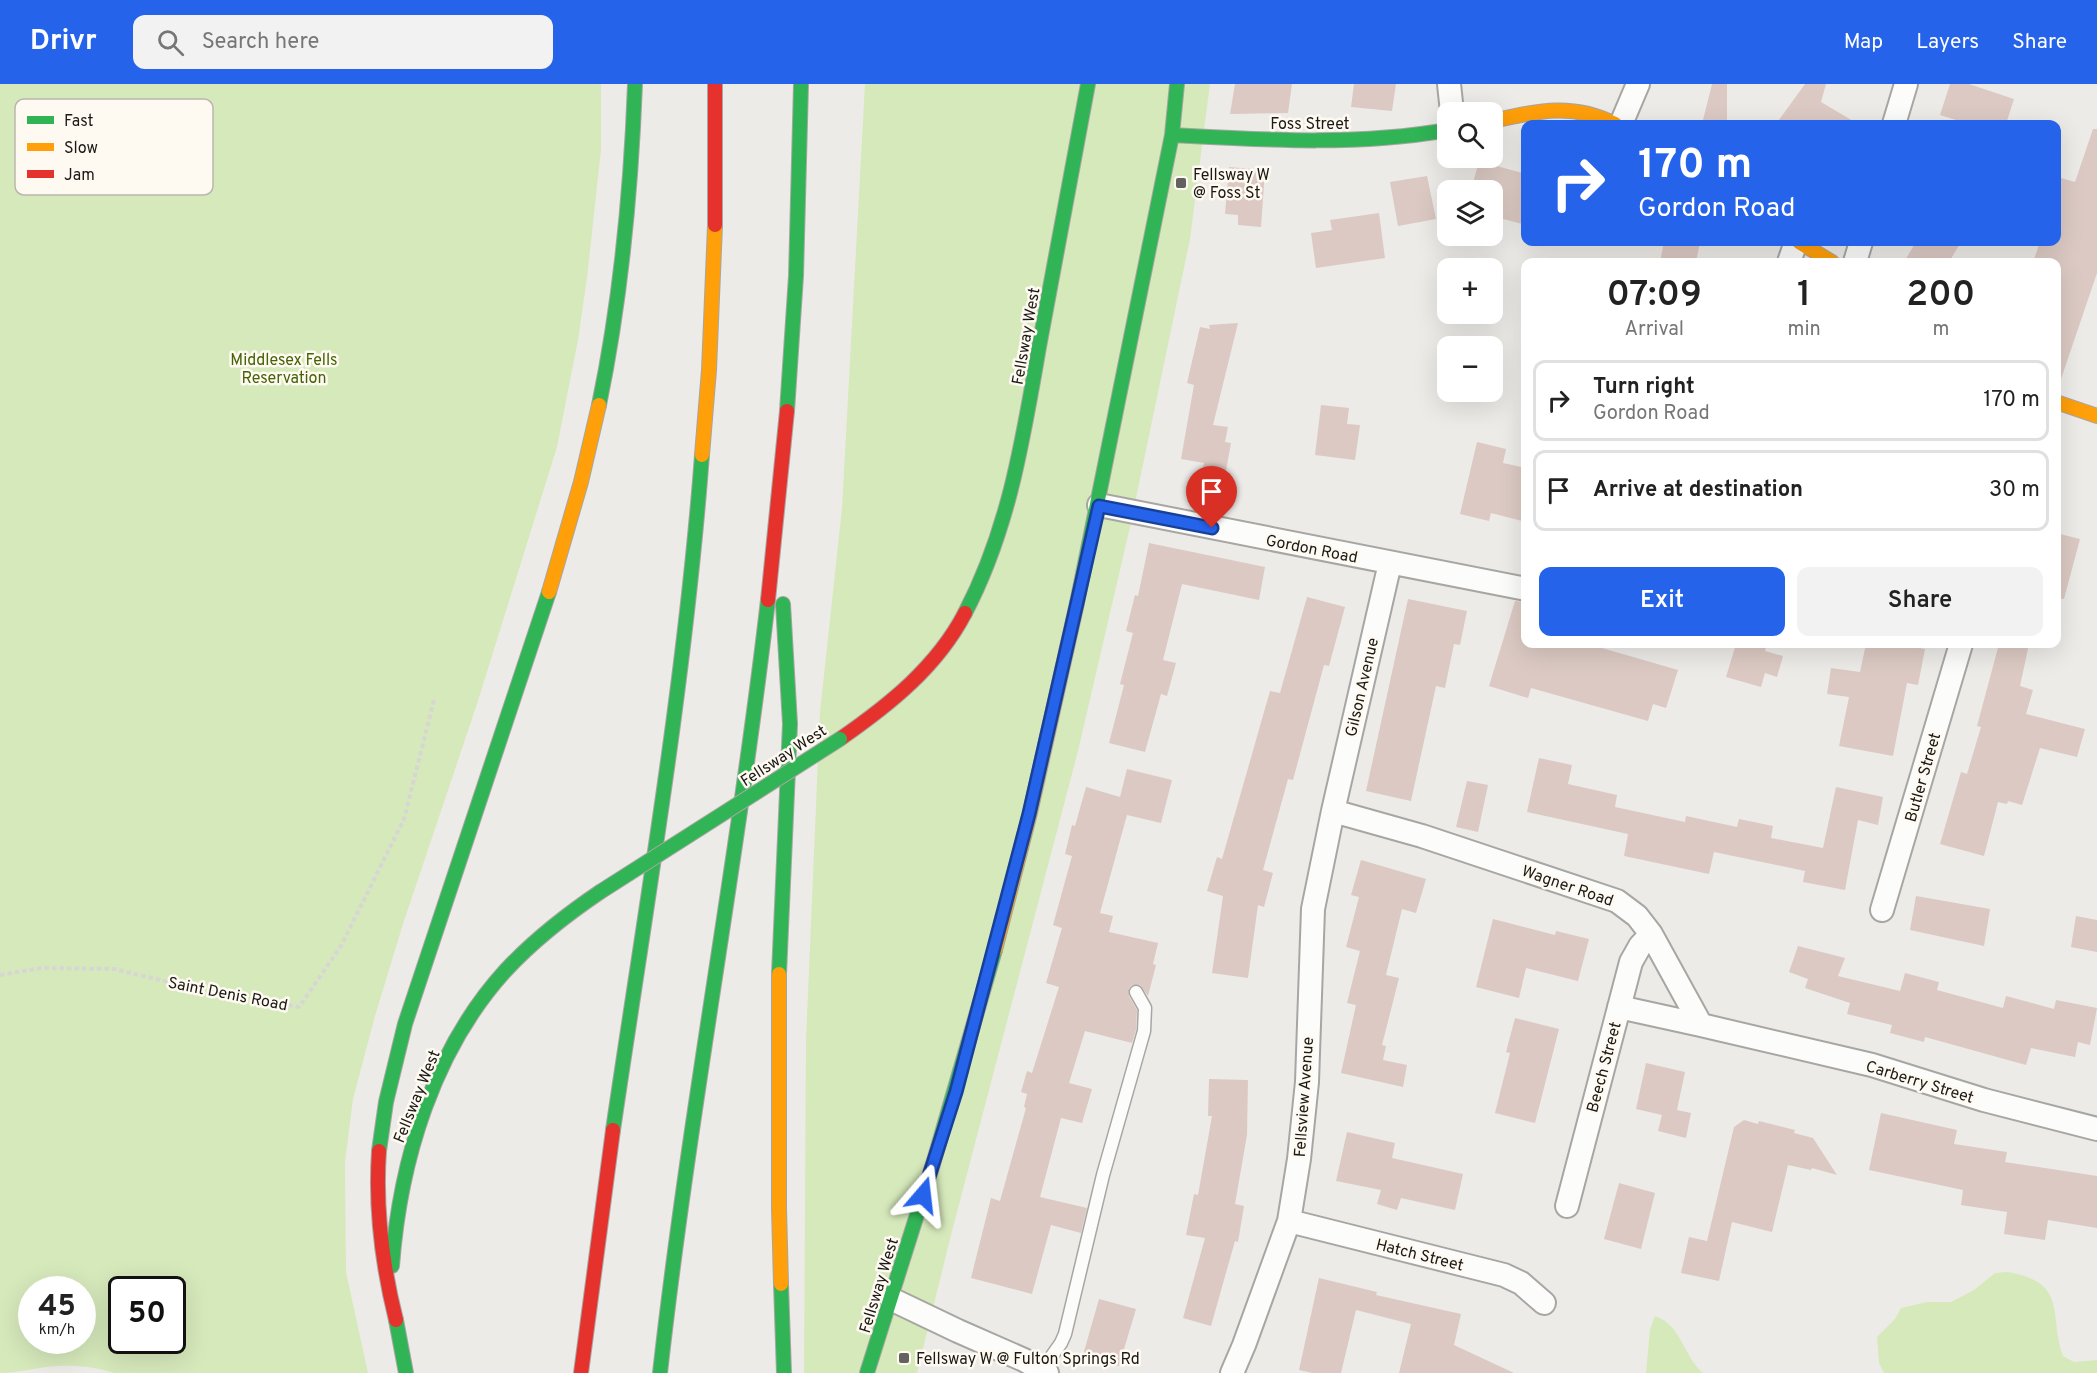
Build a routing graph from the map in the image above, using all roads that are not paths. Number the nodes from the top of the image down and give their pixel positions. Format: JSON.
{"nodes":[{"id":1,"x":635,"y":84,"type":"edge"},
{"id":2,"x":715,"y":84,"type":"edge"},
{"id":3,"x":801,"y":84,"type":"edge"},
{"id":4,"x":1088,"y":84,"type":"edge"},
{"id":5,"x":1177,"y":84,"type":"edge"},
{"id":6,"x":1449,"y":84,"type":"edge"},
{"id":7,"x":1638,"y":84,"type":"edge"},
{"id":8,"x":1906,"y":84,"type":"edge"},
{"id":9,"x":1451,"y":102,"type":"edge"},
{"id":10,"x":1503,"y":119,"type":"edge"},
{"id":11,"x":1606,"y":120,"type":"edge"},
{"id":12,"x":1623,"y":120,"type":"edge"},
{"id":13,"x":1895,"y":120,"type":"edge"},
{"id":14,"x":1437,"y":132,"type":"edge"},
{"id":15,"x":1172,"y":135,"type":"junction"},
{"id":16,"x":1804,"y":246,"type":"edge"},
{"id":17,"x":1825,"y":258,"type":"edge"},
{"id":18,"x":2061,"y":404,"type":"edge"},
{"id":19,"x":2097,"y":416,"type":"edge"},
{"id":20,"x":1099,"y":506,"type":"junction"},
{"id":21,"x":777,"y":514,"type":"junction"},
{"id":22,"x":1390,"y":563,"type":"junction"},
{"id":23,"x":1521,"y":588,"type":"edge"},
{"id":24,"x":1960,"y":648,"type":"edge"},
{"id":25,"x":1333,"y":811,"type":"junction"},
{"id":26,"x":1882,"y":910,"type":"dead end"},
{"id":27,"x":1651,"y":934,"type":"junction"},
{"id":28,"x":1136,"y":992,"type":"dead end"},
{"id":29,"x":1619,"y":1007,"type":"junction"},
{"id":30,"x":1701,"y":1025,"type":"junction"},
{"id":31,"x":2097,"y":1128,"type":"edge"},
{"id":32,"x":1567,"y":1206,"type":"dead end"},
{"id":33,"x":1289,"y":1221,"type":"junction"},
{"id":34,"x":891,"y":1299,"type":"junction"},
{"id":35,"x":1544,"y":1304,"type":"dead end"},
{"id":36,"x":396,"y":1320,"type":"junction"},
{"id":37,"x":1045,"y":1372,"type":"edge"},
{"id":38,"x":406,"y":1373,"type":"edge"},
{"id":39,"x":581,"y":1373,"type":"edge"},
{"id":40,"x":660,"y":1373,"type":"edge"},
{"id":41,"x":784,"y":1373,"type":"edge"},
{"id":42,"x":867,"y":1373,"type":"edge"},
{"id":43,"x":1232,"y":1373,"type":"edge"}],
"edges":[{"from":1,"to":36,"type":"main road"},
{"from":2,"to":39,"type":"main road"},
{"from":3,"to":21,"type":"main road"},
{"from":4,"to":36,"type":"main road","name":"Fellsway West","bridge":true},
{"from":5,"to":15,"type":"main road","name":"Fellsway West"},
{"from":6,"to":9,"type":"street"},
{"from":7,"to":12,"type":"street"},
{"from":8,"to":13,"type":"street"},
{"from":10,"to":11,"type":"main road"},
{"from":14,"to":15,"type":"main road","name":"Foss Street"},
{"from":15,"to":20,"type":"main road","name":"Fellsway West"},
{"from":16,"to":17,"type":"main road"},
{"from":18,"to":19,"type":"main road"},
{"from":20,"to":22,"type":"street","name":"Gordon Road"},
{"from":20,"to":34,"type":"main road","name":"Fellsway West"},
{"from":21,"to":40,"type":"main road"},
{"from":21,"to":41,"type":"main road"},
{"from":22,"to":23,"type":"street","name":"Gordon Road"},
{"from":22,"to":25,"type":"street","name":"Gilson Avenue"},
{"from":24,"to":26,"type":"street","name":"Butler Street"},
{"from":25,"to":27,"type":"street","name":"Wagner Road"},
{"from":25,"to":33,"type":"street","name":"Fellsview Avenue"},
{"from":27,"to":29,"type":"street","name":"Beech Street"},
{"from":27,"to":30,"type":"street","name":"Wagner Road"},
{"from":28,"to":37,"type":"lane"},
{"from":29,"to":30,"type":"street"},
{"from":29,"to":32,"type":"street","name":"Beech Street"},
{"from":30,"to":31,"type":"street","name":"Carberry Street"},
{"from":33,"to":35,"type":"street","name":"Hatch Street"},
{"from":33,"to":43,"type":"street","name":"Fellsview Avenue"},
{"from":34,"to":37,"type":"street"},
{"from":34,"to":42,"type":"main road","name":"Fellsway West"},
{"from":36,"to":38,"type":"main road","name":"Fellsway West"}]}
